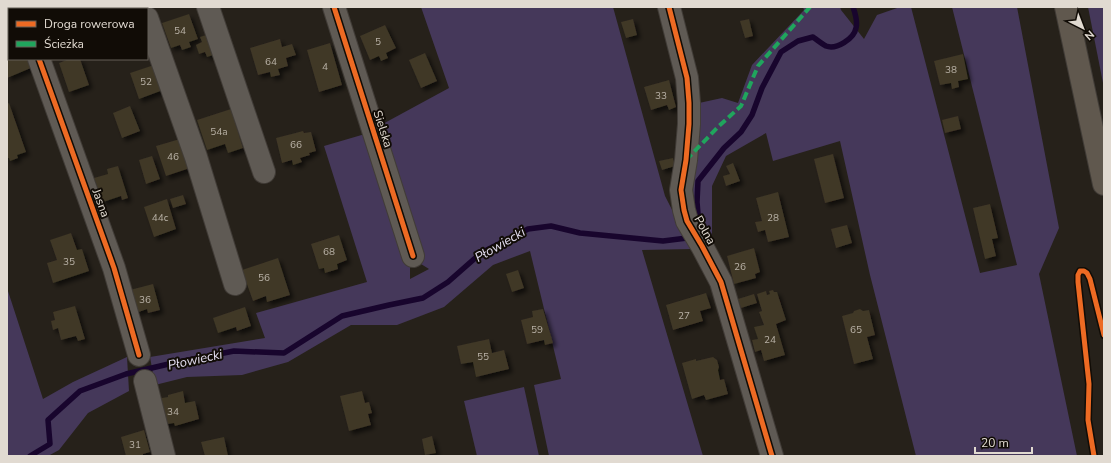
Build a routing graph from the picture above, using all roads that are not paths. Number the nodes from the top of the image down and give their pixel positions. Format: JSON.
{"nodes":[{"id":1,"x":208,"y":7,"type":"edge"},
{"id":2,"x":334,"y":7,"type":"edge"},
{"id":3,"x":669,"y":7,"type":"edge"},
{"id":4,"x":1066,"y":7,"type":"edge"},
{"id":5,"x":148,"y":21,"type":"edge"},
{"id":6,"x":39,"y":60,"type":"edge"},
{"id":7,"x":264,"y":172,"type":"dead end"},
{"id":8,"x":1104,"y":184,"type":"edge"},
{"id":9,"x":413,"y":256,"type":"dead end"},
{"id":10,"x":235,"y":284,"type":"dead end"},
{"id":11,"x":139,"y":355,"type":"dead end"},
{"id":12,"x":145,"y":381,"type":"dead end"},
{"id":13,"x":164,"y":456,"type":"edge"},
{"id":14,"x":772,"y":456,"type":"edge"}],
"edges":[{"from":1,"to":7,"type":"street"},
{"from":2,"to":9,"type":"street","name":"Sielska"},
{"from":3,"to":14,"type":"street","name":"Polna"},
{"from":4,"to":8,"type":"main road"},
{"from":5,"to":10,"type":"street"},
{"from":6,"to":11,"type":"street","name":"Jasna"},
{"from":12,"to":13,"type":"street"}]}
